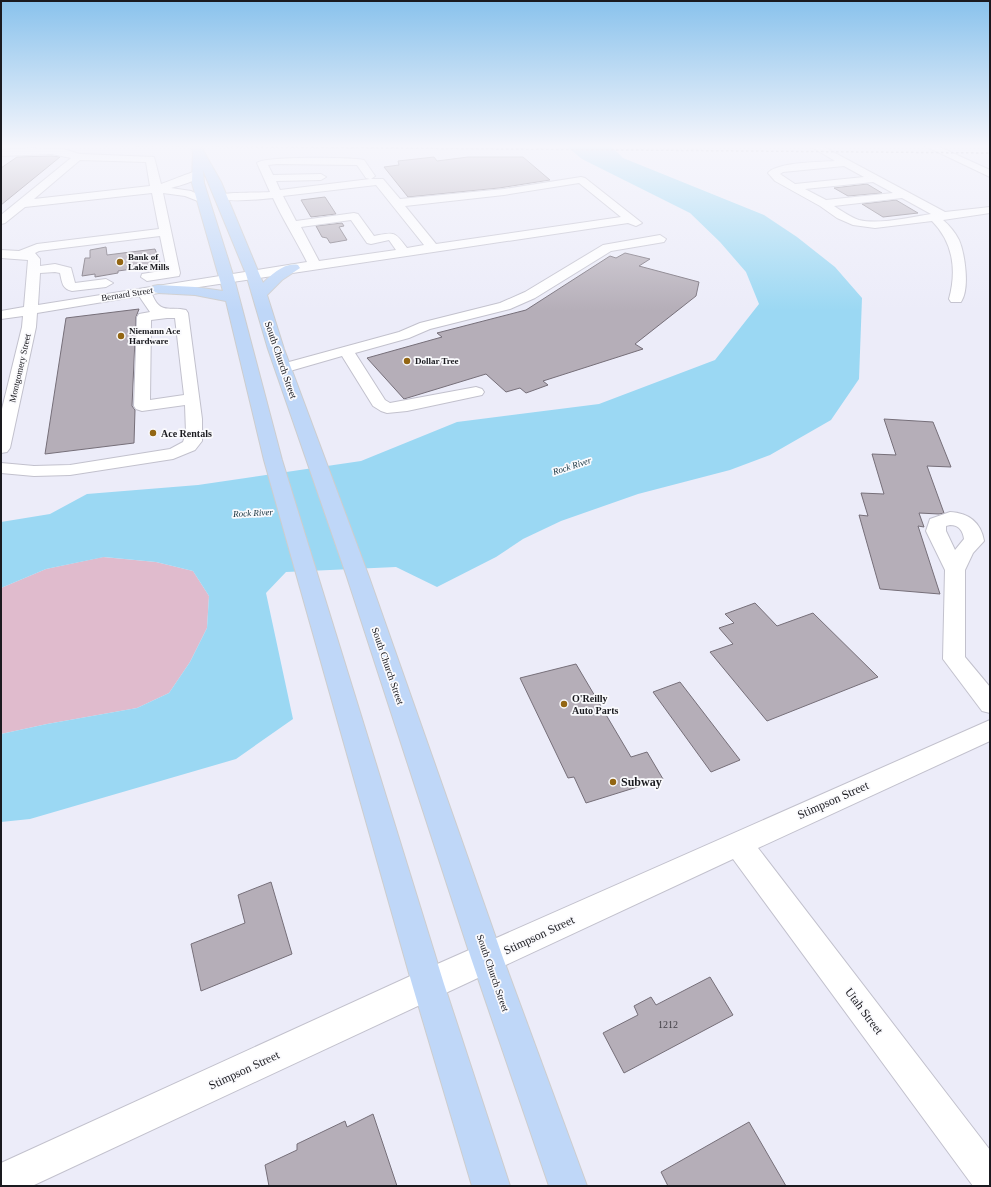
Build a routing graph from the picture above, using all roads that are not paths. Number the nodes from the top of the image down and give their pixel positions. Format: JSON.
{"nodes":[{"id":1,"x":26,"y":200,"type":"edge"},
{"id":2,"x":54,"y":200,"type":"edge"},
{"id":3,"x":158,"y":200,"type":"edge"},
{"id":4,"x":203,"y":200,"type":"edge"},
{"id":5,"x":223,"y":200,"type":"edge"},
{"id":6,"x":281,"y":200,"type":"edge"},
{"id":7,"x":395,"y":200,"type":"edge"},
{"id":8,"x":424,"y":200,"type":"edge"},
{"id":9,"x":607,"y":200,"type":"edge"},
{"id":10,"x":818,"y":200,"type":"edge"},
{"id":11,"x":855,"y":200,"type":"edge"},
{"id":12,"x":911,"y":200,"type":"edge"},
{"id":13,"x":397,"y":203,"type":"junction"},
{"id":14,"x":22,"y":204,"type":"junction"},
{"id":15,"x":824,"y":204,"type":"junction"},
{"id":16,"x":990,"y":210,"type":"edge"},
{"id":17,"x":938,"y":217,"type":"junction"},
{"id":18,"x":630,"y":219,"type":"junction"},
{"id":19,"x":1,"y":221,"type":"edge"},
{"id":20,"x":293,"y":225,"type":"junction"},
{"id":21,"x":165,"y":232,"type":"junction"},
{"id":22,"x":432,"y":247,"type":"junction"},
{"id":23,"x":403,"y":251,"type":"junction"},
{"id":24,"x":1,"y":254,"type":"edge"},
{"id":25,"x":22,"y":254,"type":"junction"},
{"id":26,"x":315,"y":265,"type":"junction"},
{"id":27,"x":292,"y":268,"type":"junction"},
{"id":28,"x":34,"y":270,"type":"junction"},
{"id":29,"x":254,"y":274,"type":"junction"},
{"id":30,"x":227,"y":278,"type":"junction"},
{"id":31,"x":134,"y":279,"type":"dead end"},
{"id":32,"x":119,"y":281,"type":"dead end"},
{"id":33,"x":151,"y":290,"type":"junction"},
{"id":34,"x":260,"y":294,"type":"junction"},
{"id":35,"x":232,"y":298,"type":"junction"},
{"id":36,"x":956,"y":299,"type":"dead end"},
{"id":37,"x":31,"y":310,"type":"junction"},
{"id":38,"x":164,"y":314,"type":"junction"},
{"id":39,"x":1,"y":315,"type":"edge"},
{"id":40,"x":346,"y":350,"type":"junction"},
{"id":41,"x":283,"y":368,"type":"junction"},
{"id":42,"x":18,"y":376,"type":"junction"},
{"id":43,"x":1,"y":377,"type":"edge"},
{"id":44,"x":476,"y":392,"type":"dead end"},
{"id":45,"x":192,"y":399,"type":"junction"},
{"id":46,"x":7,"y":401,"type":"edge"},
{"id":47,"x":1,"y":448,"type":"edge"},
{"id":48,"x":1,"y":468,"type":"edge"},
{"id":49,"x":955,"y":570,"type":"dead end"},
{"id":50,"x":990,"y":704,"type":"edge"},
{"id":51,"x":990,"y":730,"type":"edge"},
{"id":52,"x":738,"y":844,"type":"junction"},
{"id":53,"x":488,"y":958,"type":"junction"},
{"id":54,"x":428,"y":984,"type":"junction"},
{"id":55,"x":990,"y":1179,"type":"edge"},
{"id":56,"x":1,"y":1182,"type":"edge"},
{"id":57,"x":491,"y":1186,"type":"edge"},
{"id":58,"x":568,"y":1186,"type":"edge"}],
"edges":[{"from":1,"to":14,"type":"street"},
{"from":2,"to":14,"type":"street"},
{"from":3,"to":21,"type":"street"},
{"from":4,"to":30,"type":"main road","name":"South Church Street"},
{"from":5,"to":29,"type":"main road","name":"South Church Street"},
{"from":6,"to":20,"type":"street"},
{"from":7,"to":13,"type":"street"},
{"from":8,"to":13,"type":"street"},
{"from":9,"to":18,"type":"street"},
{"from":10,"to":15,"type":"street"},
{"from":11,"to":15,"type":"street"},
{"from":12,"to":17,"type":"street"},
{"from":13,"to":22,"type":"street"},
{"from":14,"to":19,"type":"street"},
{"from":15,"to":17,"type":"street"},
{"from":16,"to":17,"type":"street"},
{"from":17,"to":36,"type":"street"},
{"from":18,"to":22,"type":"street","name":"Bernard Street"},
{"from":18,"to":40,"type":"street"},
{"from":20,"to":23,"type":"street"},
{"from":20,"to":26,"type":"street"},
{"from":21,"to":25,"type":"street"},
{"from":21,"to":31,"type":"street"},
{"from":22,"to":23,"type":"street","name":"Bernard Street"},
{"from":23,"to":26,"type":"street","name":"Bernard Street"},
{"from":24,"to":25,"type":"street"},
{"from":25,"to":28,"type":"street"},
{"from":26,"to":27,"type":"street","name":"Bernard Street"},
{"from":27,"to":29,"type":"street","name":"Bernard Street"},
{"from":27,"to":34,"type":"main road"},
{"from":28,"to":32,"type":"street"},
{"from":28,"to":37,"type":"street","name":"Montgomery Street"},
{"from":29,"to":30,"type":"street","name":"Bernard Street"},
{"from":29,"to":34,"type":"main road","name":"South Church Street"},
{"from":30,"to":33,"type":"street","name":"Bernard Street"},
{"from":30,"to":35,"type":"main road","name":"South Church Street"},
{"from":33,"to":35,"type":"main road"},
{"from":33,"to":37,"type":"street","name":"Bernard Street"},
{"from":33,"to":38,"type":"street"},
{"from":34,"to":41,"type":"main road","name":"South Church Street"},
{"from":35,"to":54,"type":"main road","name":"South Church Street"},
{"from":37,"to":39,"type":"street","name":"Bernard Street"},
{"from":37,"to":42,"type":"street","name":"Montgomery Street"},
{"from":38,"to":45,"type":"street"},
{"from":38,"to":45,"type":"street"},
{"from":40,"to":41,"type":"street"},
{"from":40,"to":44,"type":"street"},
{"from":41,"to":53,"type":"main road","name":"South Church Street"},
{"from":42,"to":43,"type":"street"},
{"from":42,"to":46,"type":"street","name":"Montgomery Street"},
{"from":45,"to":48,"type":"street"},
{"from":46,"to":47,"type":"street","name":"Montgomery Street"},
{"from":49,"to":50,"type":"street"},
{"from":51,"to":52,"type":"street","name":"Stimpson Street"},
{"from":52,"to":53,"type":"street","name":"Stimpson Street"},
{"from":52,"to":55,"type":"street","name":"Utah Street"},
{"from":53,"to":54,"type":"street","name":"Stimpson Street"},
{"from":53,"to":58,"type":"main road","name":"South Church Street"},
{"from":54,"to":56,"type":"street","name":"Stimpson Street"},
{"from":54,"to":57,"type":"main road","name":"South Church Street"}]}
